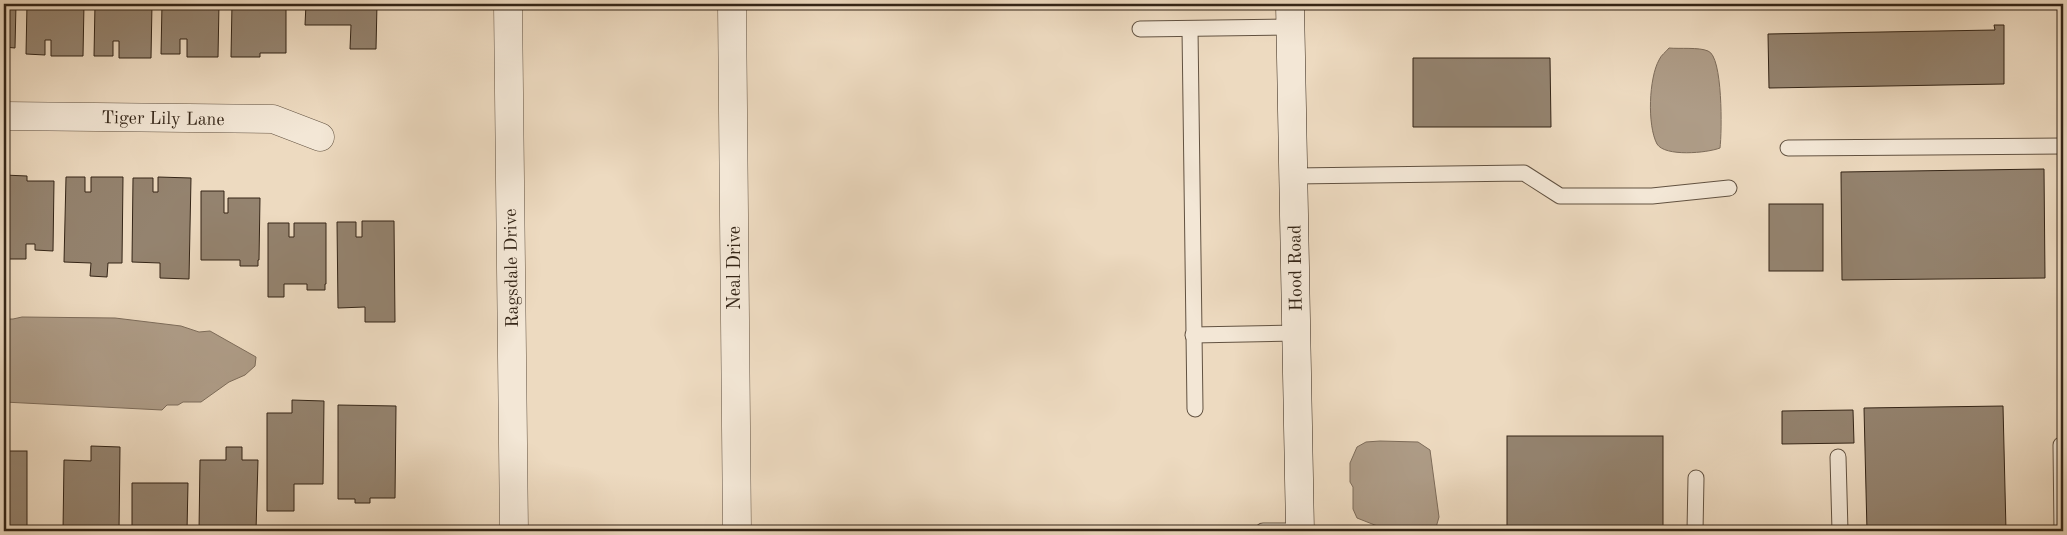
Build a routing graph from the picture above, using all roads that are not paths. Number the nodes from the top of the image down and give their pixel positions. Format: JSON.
{"nodes":[{"id":1,"x":508,"y":4,"type":"edge"},
{"id":2,"x":732,"y":4,"type":"edge"},
{"id":3,"x":1290,"y":15,"type":"edge"},
{"id":4,"x":1140,"y":29,"type":"dead end"},
{"id":5,"x":1190,"y":29,"type":"junction"},
{"id":6,"x":4,"y":116,"type":"edge"},
{"id":7,"x":320,"y":137,"type":"dead end"},
{"id":8,"x":2063,"y":146,"type":"edge"},
{"id":9,"x":1788,"y":148,"type":"dead end"},
{"id":10,"x":1294,"y":176,"type":"junction"},
{"id":11,"x":1729,"y":188,"type":"dead end"},
{"id":12,"x":1296,"y":333,"type":"junction"},
{"id":13,"x":1193,"y":335,"type":"junction"},
{"id":14,"x":1195,"y":409,"type":"dead end"},
{"id":15,"x":2061,"y":445,"type":"dead end"},
{"id":16,"x":1838,"y":457,"type":"dead end"},
{"id":17,"x":1696,"y":478,"type":"dead end"},
{"id":18,"x":514,"y":531,"type":"edge"},
{"id":19,"x":737,"y":531,"type":"edge"},
{"id":20,"x":1263,"y":531,"type":"edge"},
{"id":21,"x":1300,"y":531,"type":"edge"},
{"id":22,"x":1694,"y":531,"type":"edge"},
{"id":23,"x":1840,"y":531,"type":"edge"},
{"id":24,"x":2062,"y":531,"type":"edge"}],
"edges":[{"from":1,"to":18,"type":"street","name":"Ragsdale Drive"},
{"from":2,"to":19,"type":"street","name":"Neal Drive"},
{"from":3,"to":5,"type":"lane"},
{"from":3,"to":10,"type":"street","name":"Hood Road"},
{"from":4,"to":5,"type":"lane"},
{"from":5,"to":13,"type":"lane"},
{"from":6,"to":7,"type":"street","name":"Tiger Lily Lane"},
{"from":8,"to":9,"type":"lane"},
{"from":10,"to":11,"type":"lane"},
{"from":10,"to":12,"type":"street","name":"Hood Road"},
{"from":12,"to":13,"type":"lane"},
{"from":12,"to":21,"type":"street","name":"Hood Road"},
{"from":13,"to":14,"type":"lane"},
{"from":15,"to":24,"type":"lane"},
{"from":16,"to":23,"type":"lane"},
{"from":17,"to":22,"type":"lane"},
{"from":20,"to":21,"type":"lane"}]}
